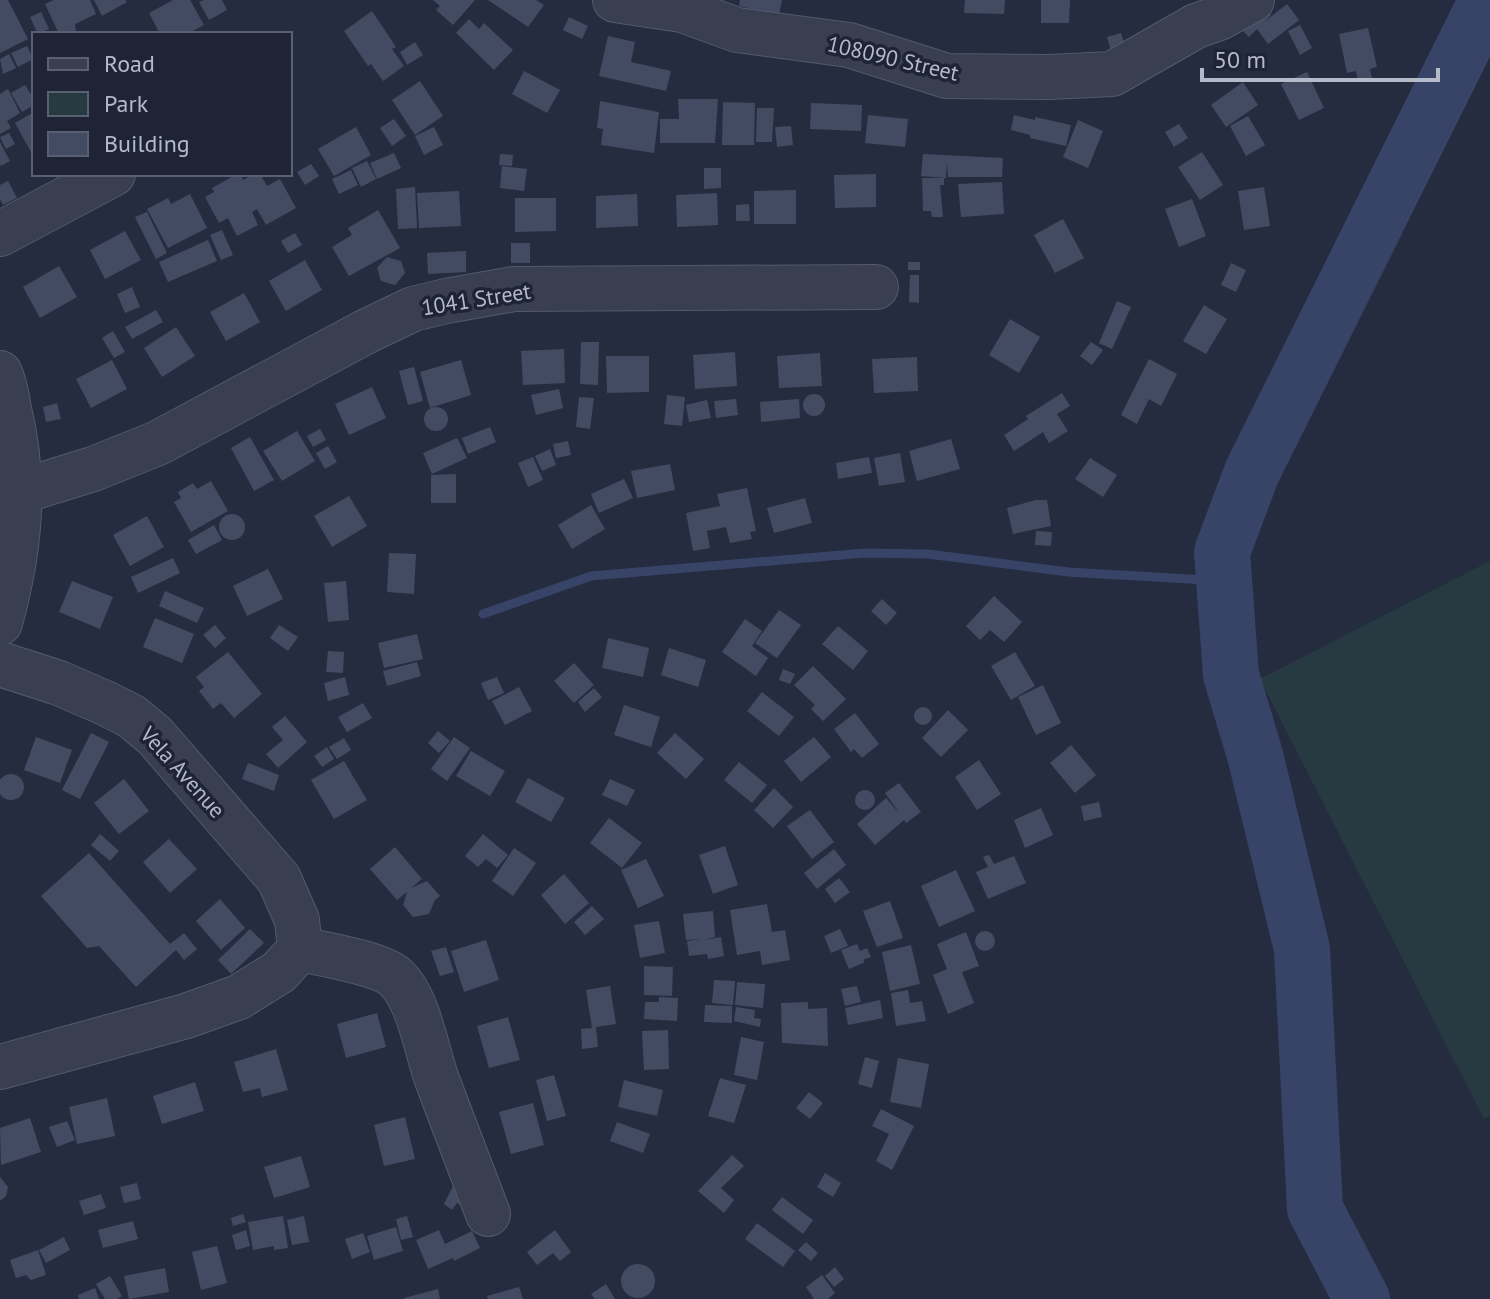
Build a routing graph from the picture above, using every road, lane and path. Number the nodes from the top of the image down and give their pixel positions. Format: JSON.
{"nodes":[{"id":1,"x":615,"y":0,"type":"edge"},
{"id":2,"x":1252,"y":0,"type":"edge"},
{"id":3,"x":109,"y":176,"type":"edge"},
{"id":4,"x":0,"y":234,"type":"edge"},
{"id":5,"x":876,"y":287,"type":"dead end"},
{"id":6,"x":0,"y":373,"type":"edge"},
{"id":7,"x":22,"y":491,"type":"junction"},
{"id":8,"x":0,"y":623,"type":"edge"},
{"id":9,"x":0,"y":664,"type":"edge"},
{"id":10,"x":300,"y":949,"type":"junction"},
{"id":11,"x":0,"y":1067,"type":"edge"},
{"id":12,"x":488,"y":1214,"type":"dead end"}],
"edges":[{"from":1,"to":2,"type":"street","name":"108090 Street"},
{"from":3,"to":4,"type":"street"},
{"from":5,"to":7,"type":"street","name":"1041 Street"},
{"from":6,"to":7,"type":"street"},
{"from":7,"to":8,"type":"street"},
{"from":9,"to":10,"type":"street","name":"Vela Avenue"},
{"from":10,"to":11,"type":"street"},
{"from":10,"to":12,"type":"street"}]}
